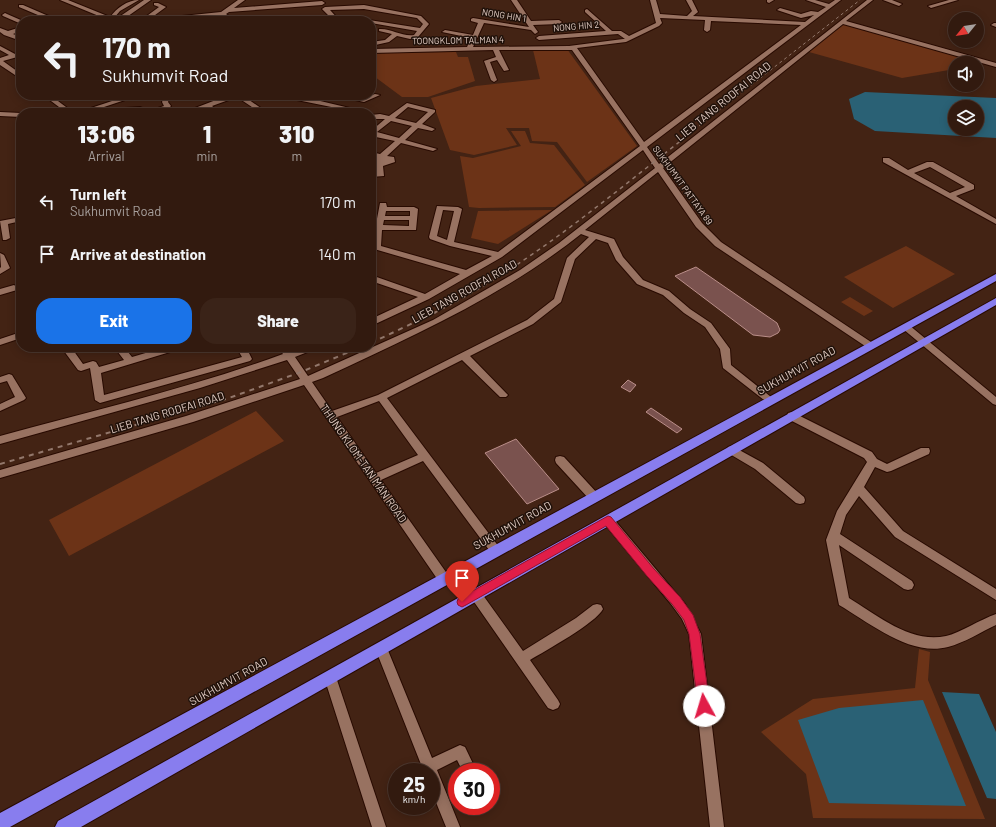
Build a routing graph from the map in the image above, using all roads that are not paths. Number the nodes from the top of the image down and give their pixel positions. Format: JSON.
{"nodes":[{"id":1,"x":63,"y":0,"type":"edge"},
{"id":2,"x":136,"y":0,"type":"edge"},
{"id":3,"x":148,"y":0,"type":"edge"},
{"id":4,"x":242,"y":0,"type":"edge"},
{"id":5,"x":514,"y":0,"type":"edge"},
{"id":6,"x":653,"y":0,"type":"edge"},
{"id":7,"x":689,"y":0,"type":"edge"},
{"id":8,"x":809,"y":0,"type":"edge"},
{"id":9,"x":838,"y":0,"type":"edge"},
{"id":10,"x":870,"y":0,"type":"edge"},
{"id":11,"x":886,"y":0,"type":"edge"},
{"id":12,"x":955,"y":0,"type":"edge"},
{"id":13,"x":322,"y":3,"type":"dead end"},
{"id":14,"x":156,"y":4,"type":"dead end"},
{"id":15,"x":899,"y":4,"type":"dead end"},
{"id":16,"x":21,"y":6,"type":"dead end"},
{"id":17,"x":830,"y":6,"type":"junction"},
{"id":18,"x":931,"y":6,"type":"dead end"},
{"id":19,"x":354,"y":7,"type":"junction"},
{"id":20,"x":780,"y":10,"type":"dead end"},
{"id":21,"x":587,"y":11,"type":"dead end"},
{"id":22,"x":226,"y":12,"type":"junction"},
{"id":23,"x":359,"y":12,"type":"dead end"},
{"id":24,"x":819,"y":14,"type":"junction"},
{"id":25,"x":5,"y":15,"type":"dead end"},
{"id":26,"x":45,"y":16,"type":"edge"},
{"id":27,"x":103,"y":16,"type":"edge"},
{"id":28,"x":115,"y":16,"type":"edge"},
{"id":29,"x":120,"y":16,"type":"edge"},
{"id":30,"x":150,"y":16,"type":"edge"},
{"id":31,"x":194,"y":16,"type":"edge"},
{"id":32,"x":229,"y":16,"type":"edge"},
{"id":33,"x":332,"y":16,"type":"edge"},
{"id":34,"x":658,"y":16,"type":"junction"},
{"id":35,"x":690,"y":18,"type":"junction"},
{"id":36,"x":708,"y":18,"type":"junction"},
{"id":37,"x":16,"y":20,"type":"edge"},
{"id":38,"x":473,"y":20,"type":"dead end"},
{"id":39,"x":482,"y":21,"type":"junction"},
{"id":40,"x":376,"y":22,"type":"edge"},
{"id":41,"x":559,"y":22,"type":"dead end"},
{"id":42,"x":842,"y":22,"type":"junction"},
{"id":43,"x":529,"y":23,"type":"junction"},
{"id":44,"x":806,"y":24,"type":"junction"},
{"id":45,"x":376,"y":26,"type":"edge"},
{"id":46,"x":533,"y":29,"type":"junction"},
{"id":47,"x":0,"y":30,"type":"edge"},
{"id":48,"x":381,"y":30,"type":"junction"},
{"id":49,"x":422,"y":30,"type":"junction"},
{"id":50,"x":707,"y":30,"type":"dead end"},
{"id":51,"x":16,"y":31,"type":"edge"},
{"id":52,"x":445,"y":32,"type":"dead end"},
{"id":53,"x":612,"y":32,"type":"junction"},
{"id":54,"x":397,"y":33,"type":"junction"},
{"id":55,"x":8,"y":34,"type":"junction"},
{"id":56,"x":0,"y":36,"type":"edge"},
{"id":57,"x":16,"y":37,"type":"edge"},
{"id":58,"x":475,"y":37,"type":"junction"},
{"id":59,"x":539,"y":38,"type":"junction"},
{"id":60,"x":391,"y":39,"type":"junction"},
{"id":61,"x":629,"y":39,"type":"junction"},
{"id":62,"x":376,"y":46,"type":"edge"},
{"id":63,"x":545,"y":47,"type":"junction"},
{"id":64,"x":571,"y":47,"type":"junction"},
{"id":65,"x":0,"y":48,"type":"edge"},
{"id":66,"x":376,"y":48,"type":"edge"},
{"id":67,"x":495,"y":48,"type":"junction"},
{"id":68,"x":469,"y":49,"type":"junction"},
{"id":69,"x":13,"y":55,"type":"dead end"},
{"id":70,"x":16,"y":56,"type":"edge"},
{"id":71,"x":966,"y":56,"type":"edge"},
{"id":72,"x":992,"y":57,"type":"dead end"},
{"id":73,"x":498,"y":58,"type":"junction"},
{"id":74,"x":0,"y":61,"type":"edge"},
{"id":75,"x":984,"y":61,"type":"joint"},
{"id":76,"x":996,"y":65,"type":"edge"},
{"id":77,"x":506,"y":70,"type":"dead end"},
{"id":78,"x":16,"y":73,"type":"edge"},
{"id":79,"x":494,"y":80,"type":"dead end"},
{"id":80,"x":53,"y":100,"type":"edge"},
{"id":81,"x":121,"y":100,"type":"edge"},
{"id":82,"x":166,"y":100,"type":"edge"},
{"id":83,"x":221,"y":100,"type":"edge"},
{"id":84,"x":246,"y":100,"type":"edge"},
{"id":85,"x":300,"y":100,"type":"edge"},
{"id":86,"x":207,"y":105,"type":"junction"},
{"id":87,"x":64,"y":108,"type":"edge"},
{"id":88,"x":95,"y":108,"type":"edge"},
{"id":89,"x":164,"y":108,"type":"edge"},
{"id":90,"x":199,"y":108,"type":"edge"},
{"id":91,"x":211,"y":108,"type":"edge"},
{"id":92,"x":258,"y":108,"type":"edge"},
{"id":93,"x":349,"y":108,"type":"edge"},
{"id":94,"x":0,"y":114,"type":"edge"},
{"id":95,"x":16,"y":115,"type":"edge"},
{"id":96,"x":376,"y":116,"type":"edge"},
{"id":97,"x":389,"y":118,"type":"junction"},
{"id":98,"x":418,"y":125,"type":"junction"},
{"id":99,"x":376,"y":129,"type":"edge"},
{"id":100,"x":432,"y":129,"type":"dead end"},
{"id":101,"x":376,"y":134,"type":"edge"},
{"id":102,"x":401,"y":141,"type":"junction"},
{"id":103,"x":643,"y":147,"type":"junction"},
{"id":104,"x":434,"y":148,"type":"dead end"},
{"id":105,"x":376,"y":157,"type":"edge"},
{"id":106,"x":381,"y":160,"type":"junction"},
{"id":107,"x":886,"y":160,"type":"dead end"},
{"id":108,"x":659,"y":168,"type":"junction"},
{"id":109,"x":908,"y":173,"type":"junction"},
{"id":110,"x":376,"y":174,"type":"edge"},
{"id":111,"x":950,"y":196,"type":"junction"},
{"id":112,"x":16,"y":220,"type":"edge"},
{"id":113,"x":996,"y":222,"type":"edge"},
{"id":114,"x":2,"y":223,"type":"edge"},
{"id":115,"x":376,"y":224,"type":"edge"},
{"id":116,"x":376,"y":226,"type":"edge"},
{"id":117,"x":580,"y":231,"type":"junction"},
{"id":118,"x":594,"y":236,"type":"junction"},
{"id":119,"x":6,"y":238,"type":"dead end"},
{"id":120,"x":376,"y":243,"type":"edge"},
{"id":121,"x":450,"y":243,"type":"junction"},
{"id":122,"x":0,"y":255,"type":"edge"},
{"id":123,"x":499,"y":255,"type":"junction"},
{"id":124,"x":0,"y":271,"type":"edge"},
{"id":125,"x":467,"y":273,"type":"junction"},
{"id":126,"x":996,"y":277,"type":"edge"},
{"id":127,"x":376,"y":280,"type":"edge"},
{"id":128,"x":14,"y":288,"type":"dead end"},
{"id":129,"x":0,"y":292,"type":"edge"},
{"id":130,"x":426,"y":297,"type":"junction"},
{"id":131,"x":996,"y":300,"type":"edge"},
{"id":132,"x":376,"y":322,"type":"edge"},
{"id":133,"x":906,"y":327,"type":"junction"},
{"id":134,"x":16,"y":337,"type":"edge"},
{"id":135,"x":0,"y":342,"type":"edge"},
{"id":136,"x":923,"y":342,"type":"junction"},
{"id":137,"x":871,"y":346,"type":"junction"},
{"id":138,"x":376,"y":349,"type":"edge"},
{"id":139,"x":70,"y":352,"type":"edge"},
{"id":140,"x":123,"y":352,"type":"edge"},
{"id":141,"x":159,"y":352,"type":"edge"},
{"id":142,"x":244,"y":352,"type":"edge"},
{"id":143,"x":287,"y":352,"type":"edge"},
{"id":144,"x":300,"y":352,"type":"edge"},
{"id":145,"x":370,"y":352,"type":"edge"},
{"id":146,"x":290,"y":356,"type":"junction"},
{"id":147,"x":464,"y":356,"type":"junction"},
{"id":148,"x":130,"y":361,"type":"junction"},
{"id":149,"x":96,"y":371,"type":"junction"},
{"id":150,"x":0,"y":380,"type":"edge"},
{"id":151,"x":307,"y":381,"type":"junction"},
{"id":152,"x":503,"y":395,"type":"dead end"},
{"id":153,"x":381,"y":397,"type":"junction"},
{"id":154,"x":770,"y":401,"type":"junction"},
{"id":155,"x":996,"y":402,"type":"edge"},
{"id":156,"x":0,"y":408,"type":"edge"},
{"id":157,"x":330,"y":415,"type":"junction"},
{"id":158,"x":792,"y":416,"type":"junction"},
{"id":159,"x":0,"y":440,"type":"edge"},
{"id":160,"x":732,"y":450,"type":"junction"},
{"id":161,"x":925,"y":451,"type":"dead end"},
{"id":162,"x":425,"y":456,"type":"junction"},
{"id":163,"x":560,"y":460,"type":"dead end"},
{"id":164,"x":873,"y":462,"type":"junction"},
{"id":165,"x":0,"y":474,"type":"edge"},
{"id":166,"x":374,"y":479,"type":"junction"},
{"id":167,"x":858,"y":488,"type":"junction"},
{"id":168,"x":594,"y":497,"type":"junction"},
{"id":169,"x":800,"y":500,"type":"dead end"},
{"id":170,"x":608,"y":520,"type":"junction"},
{"id":171,"x":834,"y":536,"type":"junction"},
{"id":172,"x":496,"y":551,"type":"junction"},
{"id":173,"x":444,"y":580,"type":"junction"},
{"id":174,"x":908,"y":585,"type":"dead end"},
{"id":175,"x":476,"y":594,"type":"junction"},
{"id":176,"x":996,"y":595,"type":"edge"},
{"id":177,"x":597,"y":609,"type":"dead end"},
{"id":178,"x":996,"y":619,"type":"edge"},
{"id":179,"x":381,"y":648,"type":"junction"},
{"id":180,"x":520,"y":658,"type":"junction"},
{"id":181,"x":330,"y":677,"type":"junction"},
{"id":182,"x":553,"y":704,"type":"dead end"},
{"id":183,"x":428,"y":763,"type":"edge"},
{"id":184,"x":436,"y":763,"type":"edge"},
{"id":185,"x":466,"y":763,"type":"edge"},
{"id":186,"x":440,"y":794,"type":"edge"},
{"id":187,"x":28,"y":807,"type":"junction"},
{"id":188,"x":0,"y":822,"type":"edge"},
{"id":189,"x":14,"y":827,"type":"edge"},
{"id":190,"x":64,"y":827,"type":"edge"},
{"id":191,"x":379,"y":827,"type":"edge"},
{"id":192,"x":453,"y":827,"type":"edge"},
{"id":193,"x":717,"y":827,"type":"edge"}],
"edges":[{"from":1,"to":27,"type":"street"},
{"from":2,"to":28,"type":"street"},
{"from":3,"to":29,"type":"street"},
{"from":4,"to":22,"type":"street"},
{"from":5,"to":43,"type":"street"},
{"from":6,"to":34,"type":"street"},
{"from":7,"to":35,"type":"street"},
{"from":8,"to":17,"type":"street"},
{"from":9,"to":17,"type":"street","name":"LIEB TANG RODFAI ROAD"},
{"from":10,"to":42,"type":"street","name":"LIEB TANG RODFAI ROAD"},
{"from":11,"to":15,"type":"street"},
{"from":12,"to":18,"type":"street"},
{"from":13,"to":22,"type":"street"},
{"from":14,"to":30,"type":"street"},
{"from":16,"to":26,"type":"street"},
{"from":17,"to":24,"type":"street","name":"LIEB TANG RODFAI ROAD"},
{"from":19,"to":23,"type":"street"},
{"from":19,"to":33,"type":"street"},
{"from":19,"to":49,"type":"street"},
{"from":20,"to":24,"type":"street"},
{"from":21,"to":53,"type":"street"},
{"from":22,"to":31,"type":"street"},
{"from":22,"to":32,"type":"street"},
{"from":24,"to":44,"type":"street","name":"LIEB TANG RODFAI ROAD"},
{"from":25,"to":37,"type":"street"},
{"from":34,"to":35,"type":"street"},
{"from":34,"to":61,"type":"street"},
{"from":35,"to":36,"type":"street"},
{"from":36,"to":44,"type":"street"},
{"from":36,"to":50,"type":"street"},
{"from":38,"to":39,"type":"street","name":"NONG HIN 1"},
{"from":39,"to":46,"type":"street","name":"NONG HIN 1"},
{"from":39,"to":58,"type":"street"},
{"from":40,"to":49,"type":"street"},
{"from":41,"to":43,"type":"street"},
{"from":42,"to":71,"type":"street"},
{"from":42,"to":108,"type":"street","name":"LIEB TANG RODFAI ROAD"},
{"from":43,"to":46,"type":"street"},
{"from":44,"to":103,"type":"street","name":"LIEB TANG RODFAI ROAD"},
{"from":45,"to":48,"type":"street"},
{"from":46,"to":59,"type":"street"},
{"from":47,"to":55,"type":"street"},
{"from":48,"to":54,"type":"street"},
{"from":48,"to":60,"type":"street"},
{"from":49,"to":54,"type":"street"},
{"from":51,"to":55,"type":"street"},
{"from":52,"to":58,"type":"street"},
{"from":53,"to":59,"type":"street","name":"NONG HIN 2"},
{"from":53,"to":61,"type":"street"},
{"from":54,"to":60,"type":"street"},
{"from":55,"to":56,"type":"street"},
{"from":55,"to":57,"type":"street"},
{"from":58,"to":68,"type":"street"},
{"from":59,"to":63,"type":"street"},
{"from":60,"to":62,"type":"street"},
{"from":61,"to":64,"type":"street"},
{"from":63,"to":64,"type":"street"},
{"from":63,"to":67,"type":"street","name":"TOONGKLOM TALMAN 4"},
{"from":64,"to":103,"type":"street","name":"SUKHUMVIT PATTAYA 89"},
{"from":65,"to":69,"type":"street"},
{"from":66,"to":68,"type":"street","name":"TOONGKLOM TALMAN 4"},
{"from":67,"to":68,"type":"street","name":"TOONGKLOM TALMAN 4"},
{"from":67,"to":73,"type":"street"},
{"from":70,"to":74,"type":"street"},
{"from":72,"to":75,"type":"street"},
{"from":73,"to":77,"type":"street"},
{"from":73,"to":79,"type":"street"},
{"from":74,"to":78,"type":"street"},
{"from":75,"to":76,"type":"street"},
{"from":80,"to":87,"type":"street"},
{"from":81,"to":88,"type":"street"},
{"from":82,"to":89,"type":"street"},
{"from":83,"to":86,"type":"street"},
{"from":84,"to":92,"type":"street"},
{"from":85,"to":93,"type":"street"},
{"from":86,"to":90,"type":"street"},
{"from":86,"to":91,"type":"street"},
{"from":94,"to":95,"type":"street"},
{"from":96,"to":97,"type":"street"},
{"from":97,"to":98,"type":"street"},
{"from":97,"to":98,"type":"street"},
{"from":97,"to":99,"type":"street"},
{"from":98,"to":100,"type":"street"},
{"from":98,"to":102,"type":"street"},
{"from":101,"to":102,"type":"street"},
{"from":102,"to":104,"type":"street"},
{"from":102,"to":106,"type":"street"},
{"from":103,"to":108,"type":"street","name":"SUKHUMVIT PATTAYA 89"},
{"from":103,"to":123,"type":"street","name":"LIEB TANG RODFAI ROAD"},
{"from":105,"to":106,"type":"street"},
{"from":106,"to":110,"type":"street"},
{"from":107,"to":109,"type":"street"},
{"from":108,"to":117,"type":"street","name":"LIEB TANG RODFAI ROAD"},
{"from":108,"to":137,"type":"street","name":"SUKHUMVIT PATTAYA 89"},
{"from":109,"to":111,"type":"street"},
{"from":109,"to":111,"type":"street"},
{"from":111,"to":113,"type":"street"},
{"from":112,"to":114,"type":"street"},
{"from":114,"to":119,"type":"street"},
{"from":115,"to":116,"type":"street"},
{"from":117,"to":118,"type":"street"},
{"from":117,"to":138,"type":"street","name":"LIEB TANG RODFAI ROAD"},
{"from":118,"to":147,"type":"street"},
{"from":118,"to":154,"type":"street"},
{"from":120,"to":125,"type":"street"},
{"from":121,"to":121,"type":"street"},
{"from":121,"to":123,"type":"street"},
{"from":122,"to":124,"type":"street"},
{"from":123,"to":125,"type":"street","name":"LIEB TANG RODFAI ROAD"},
{"from":125,"to":130,"type":"street","name":"LIEB TANG RODFAI ROAD"},
{"from":126,"to":133,"type":"highway","name":"SUKHUMVIT ROAD"},
{"from":127,"to":130,"type":"street"},
{"from":128,"to":129,"type":"street"},
{"from":130,"to":132,"type":"street","name":"LIEB TANG RODFAI ROAD"},
{"from":131,"to":136,"type":"highway"},
{"from":133,"to":136,"type":"street"},
{"from":133,"to":137,"type":"highway","name":"SUKHUMVIT ROAD"},
{"from":134,"to":135,"type":"street"},
{"from":136,"to":155,"type":"street"},
{"from":136,"to":158,"type":"highway"},
{"from":137,"to":154,"type":"highway","name":"SUKHUMVIT ROAD"},
{"from":139,"to":149,"type":"street"},
{"from":140,"to":148,"type":"street"},
{"from":141,"to":148,"type":"street"},
{"from":142,"to":149,"type":"street"},
{"from":143,"to":146,"type":"street","name":"THUNG KLOM-TAN MAN ROAD"},
{"from":144,"to":146,"type":"street","name":"LIEB TANG RODFAI ROAD"},
{"from":145,"to":151,"type":"street","name":"LIEB TANG RODFAI ROAD"},
{"from":146,"to":151,"type":"street","name":"THUNG KLOM-TAN MAN ROAD"},
{"from":146,"to":159,"type":"street","name":"LIEB TANG RODFAI ROAD"},
{"from":147,"to":152,"type":"street"},
{"from":147,"to":153,"type":"street"},
{"from":148,"to":149,"type":"street"},
{"from":150,"to":156,"type":"street"},
{"from":151,"to":157,"type":"street","name":"THUNG KLOM-TAN MAN ROAD"},
{"from":151,"to":165,"type":"street","name":"LIEB TANG RODFAI ROAD"},
{"from":153,"to":157,"type":"street"},
{"from":153,"to":162,"type":"street"},
{"from":154,"to":168,"type":"highway","name":"SUKHUMVIT ROAD"},
{"from":157,"to":166,"type":"street","name":"THUNG KLOM-TAN MAN ROAD"},
{"from":158,"to":160,"type":"highway"},
{"from":158,"to":164,"type":"street"},
{"from":160,"to":169,"type":"street"},
{"from":160,"to":170,"type":"highway"},
{"from":161,"to":164,"type":"street"},
{"from":162,"to":166,"type":"street"},
{"from":162,"to":172,"type":"street"},
{"from":163,"to":168,"type":"street"},
{"from":164,"to":167,"type":"street"},
{"from":166,"to":173,"type":"street","name":"THUNG KLOM-TAN MAN ROAD"},
{"from":167,"to":171,"type":"street"},
{"from":167,"to":176,"type":"street"},
{"from":168,"to":172,"type":"highway","name":"SUKHUMVIT ROAD"},
{"from":170,"to":175,"type":"highway"},
{"from":170,"to":193,"type":"street"},
{"from":171,"to":174,"type":"street"},
{"from":171,"to":178,"type":"street"},
{"from":172,"to":173,"type":"highway","name":"SUKHUMVIT ROAD"},
{"from":173,"to":187,"type":"highway","name":"SUKHUMVIT ROAD"},
{"from":175,"to":179,"type":"highway"},
{"from":175,"to":180,"type":"street"},
{"from":177,"to":180,"type":"street"},
{"from":179,"to":181,"type":"highway"},
{"from":179,"to":183,"type":"street"},
{"from":180,"to":182,"type":"street"},
{"from":181,"to":190,"type":"highway"},
{"from":181,"to":191,"type":"street"},
{"from":184,"to":185,"type":"street"},
{"from":186,"to":192,"type":"street"},
{"from":187,"to":188,"type":"highway","name":"SUKHUMVIT ROAD"},
{"from":187,"to":189,"type":"highway"}]}
